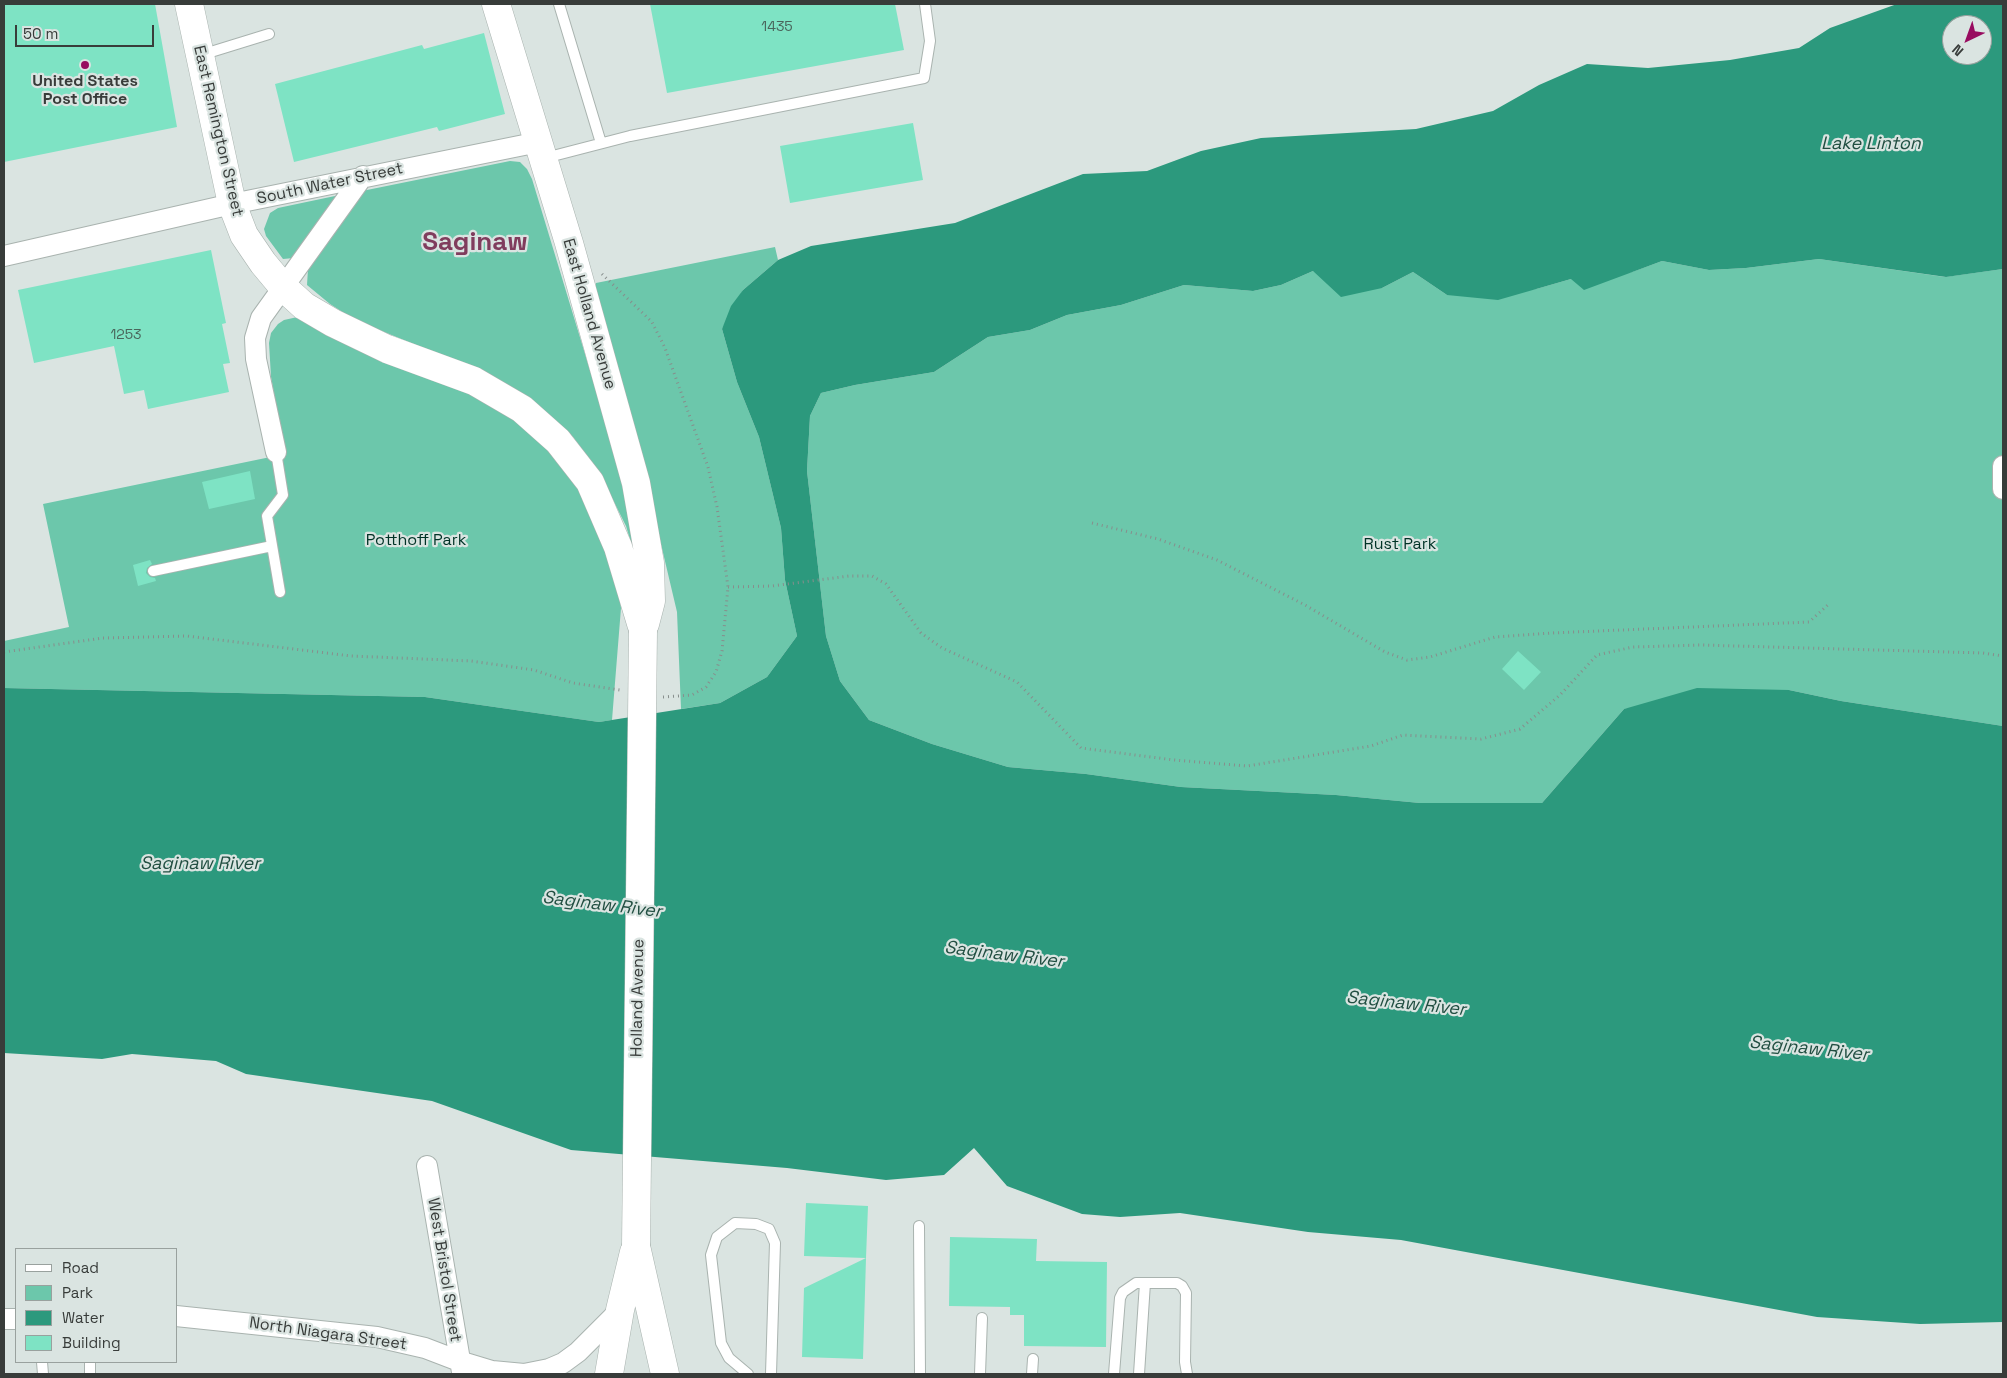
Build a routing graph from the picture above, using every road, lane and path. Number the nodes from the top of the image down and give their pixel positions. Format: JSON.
{"nodes":[{"id":1,"x":189,"y":4,"type":"edge"},
{"id":2,"x":496,"y":4,"type":"edge"},
{"id":3,"x":559,"y":4,"type":"edge"},
{"id":4,"x":925,"y":4,"type":"edge"},
{"id":5,"x":269,"y":34,"type":"dead end"},
{"id":6,"x":200,"y":56,"type":"junction"},
{"id":7,"x":601,"y":143,"type":"junction"},
{"id":8,"x":542,"y":150,"type":"junction"},
{"id":9,"x":363,"y":176,"type":"junction"},
{"id":10,"x":232,"y":204,"type":"junction"},
{"id":11,"x":4,"y":256,"type":"edge"},
{"id":12,"x":601,"y":273,"type":"dead end"},
{"id":13,"x":283,"y":287,"type":"junction"},
{"id":14,"x":276,"y":452,"type":"joint"},
{"id":15,"x":2003,"y":466,"type":"edge"},
{"id":16,"x":2003,"y":489,"type":"edge"},
{"id":17,"x":1092,"y":523,"type":"dead end"},
{"id":18,"x":272,"y":546,"type":"junction"},
{"id":19,"x":153,"y":570,"type":"dead end"},
{"id":20,"x":728,"y":587,"type":"junction"},
{"id":21,"x":280,"y":592,"type":"dead end"},
{"id":22,"x":1830,"y":603,"type":"dead end"},
{"id":23,"x":643,"y":630,"type":"junction"},
{"id":24,"x":4,"y":652,"type":"edge"},
{"id":25,"x":2003,"y":656,"type":"edge"},
{"id":26,"x":624,"y":691,"type":"dead end"},
{"id":27,"x":661,"y":697,"type":"dead end"},
{"id":28,"x":427,"y":1166,"type":"dead end"},
{"id":29,"x":919,"y":1226,"type":"dead end"},
{"id":30,"x":636,"y":1246,"type":"junction"},
{"id":31,"x":1145,"y":1283,"type":"junction"},
{"id":32,"x":620,"y":1310,"type":"junction"},
{"id":33,"x":178,"y":1316,"type":"edge"},
{"id":34,"x":982,"y":1318,"type":"dead end"},
{"id":35,"x":1033,"y":1359,"type":"dead end"},
{"id":36,"x":464,"y":1370,"type":"edge"},
{"id":37,"x":610,"y":1374,"type":"edge"},
{"id":38,"x":665,"y":1374,"type":"edge"},
{"id":39,"x":748,"y":1374,"type":"edge"},
{"id":40,"x":771,"y":1374,"type":"edge"},
{"id":41,"x":920,"y":1374,"type":"edge"},
{"id":42,"x":980,"y":1374,"type":"edge"},
{"id":43,"x":1032,"y":1374,"type":"edge"},
{"id":44,"x":1114,"y":1374,"type":"edge"},
{"id":45,"x":1138,"y":1374,"type":"edge"},
{"id":46,"x":1187,"y":1374,"type":"edge"}],
"edges":[{"from":1,"to":6,"type":"main road","name":"East Remington Street"},
{"from":2,"to":8,"type":"main road","name":"East Holland Avenue"},
{"from":3,"to":7,"type":"lane"},
{"from":4,"to":7,"type":"lane"},
{"from":5,"to":6,"type":"lane"},
{"from":6,"to":10,"type":"main road","name":"East Remington Street"},
{"from":7,"to":8,"type":"lane"},
{"from":8,"to":9,"type":"street","name":"South Water Street"},
{"from":8,"to":23,"type":"main road","name":"East Holland Avenue"},
{"from":9,"to":10,"type":"street","name":"South Water Street"},
{"from":9,"to":13,"type":"street"},
{"from":10,"to":11,"type":"street","name":"South Water Street"},
{"from":10,"to":13,"type":"main road","name":"East Remington Street"},
{"from":12,"to":20,"type":"path"},
{"from":13,"to":14,"type":"street"},
{"from":13,"to":23,"type":"main road","name":"East Remington Street"},
{"from":14,"to":18,"type":"lane"},
{"from":15,"to":16,"type":"street"},
{"from":17,"to":22,"type":"path"},
{"from":18,"to":19,"type":"lane"},
{"from":18,"to":21,"type":"lane"},
{"from":20,"to":25,"type":"path"},
{"from":20,"to":27,"type":"path"},
{"from":23,"to":30,"type":"main road","name":"Holland Avenue","bridge":true},
{"from":24,"to":26,"type":"path"},
{"from":28,"to":36,"type":"street","name":"West Bristol Street"},
{"from":29,"to":41,"type":"lane"},
{"from":30,"to":32,"type":"main road"},
{"from":30,"to":38,"type":"main road"},
{"from":31,"to":44,"type":"lane"},
{"from":31,"to":45,"type":"lane"},
{"from":31,"to":46,"type":"lane"},
{"from":32,"to":36,"type":"street","name":"North Niagara Street"},
{"from":32,"to":37,"type":"main road"},
{"from":33,"to":36,"type":"street","name":"North Niagara Street"},
{"from":34,"to":42,"type":"lane"},
{"from":35,"to":43,"type":"lane"},
{"from":39,"to":40,"type":"lane"}]}
